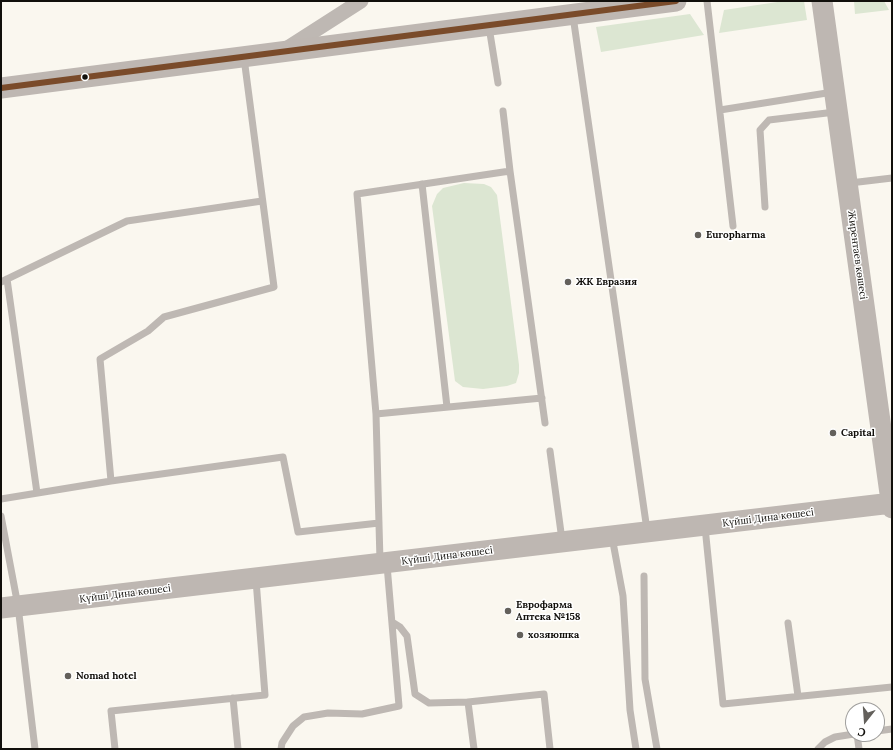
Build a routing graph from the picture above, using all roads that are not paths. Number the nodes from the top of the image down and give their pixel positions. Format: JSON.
{"nodes":[{"id":1,"x":361,"y":1,"type":"edge"},
{"id":2,"x":676,"y":1,"type":"edge"},
{"id":3,"x":708,"y":1,"type":"edge"},
{"id":4,"x":822,"y":1,"type":"edge"},
{"id":5,"x":630,"y":4,"type":"edge"},
{"id":6,"x":573,"y":14,"type":"junction"},
{"id":7,"x":489,"y":25,"type":"junction"},
{"id":8,"x":281,"y":52,"type":"junction"},
{"id":9,"x":243,"y":57,"type":"junction"},
{"id":10,"x":498,"y":83,"type":"dead end"},
{"id":11,"x":1,"y":88,"type":"edge"},
{"id":12,"x":836,"y":102,"type":"junction"},
{"id":13,"x":720,"y":110,"type":"junction"},
{"id":14,"x":503,"y":111,"type":"dead end"},
{"id":15,"x":510,"y":171,"type":"junction"},
{"id":16,"x":892,"y":178,"type":"edge"},
{"id":17,"x":847,"y":183,"type":"junction"},
{"id":18,"x":422,"y":184,"type":"junction"},
{"id":19,"x":262,"y":201,"type":"junction"},
{"id":20,"x":765,"y":207,"type":"dead end"},
{"id":21,"x":733,"y":226,"type":"dead end"},
{"id":22,"x":4,"y":281,"type":"edge"},
{"id":23,"x":542,"y":398,"type":"junction"},
{"id":24,"x":447,"y":407,"type":"junction"},
{"id":25,"x":376,"y":414,"type":"junction"},
{"id":26,"x":545,"y":423,"type":"dead end"},
{"id":27,"x":550,"y":451,"type":"dead end"},
{"id":28,"x":111,"y":481,"type":"junction"},
{"id":29,"x":37,"y":493,"type":"junction"},
{"id":30,"x":1,"y":499,"type":"edge"},
{"id":31,"x":892,"y":505,"type":"edge"},
{"id":32,"x":1,"y":516,"type":"edge"},
{"id":33,"x":379,"y":523,"type":"junction"},
{"id":34,"x":705,"y":525,"type":"junction"},
{"id":35,"x":648,"y":532,"type":"junction"},
{"id":36,"x":612,"y":536,"type":"junction"},
{"id":37,"x":562,"y":542,"type":"junction"},
{"id":38,"x":383,"y":563,"type":"junction"},
{"id":39,"x":644,"y":576,"type":"dead end"},
{"id":40,"x":256,"y":578,"type":"junction"},
{"id":41,"x":10,"y":607,"type":"edge"},
{"id":42,"x":392,"y":622,"type":"junction"},
{"id":43,"x":788,"y":623,"type":"dead end"},
{"id":44,"x":892,"y":687,"type":"edge"},
{"id":45,"x":798,"y":696,"type":"junction"},
{"id":46,"x":232,"y":698,"type":"junction"},
{"id":47,"x":468,"y":702,"type":"junction"},
{"id":48,"x":845,"y":736,"type":"edge"},
{"id":49,"x":35,"y":749,"type":"edge"},
{"id":50,"x":115,"y":749,"type":"edge"},
{"id":51,"x":238,"y":749,"type":"edge"},
{"id":52,"x":281,"y":749,"type":"edge"},
{"id":53,"x":474,"y":749,"type":"edge"},
{"id":54,"x":550,"y":749,"type":"edge"},
{"id":55,"x":636,"y":749,"type":"edge"},
{"id":56,"x":657,"y":749,"type":"edge"},
{"id":57,"x":818,"y":749,"type":"edge"}],
"edges":[{"from":1,"to":8,"type":"street"},
{"from":2,"to":5,"type":"street"},
{"from":3,"to":13,"type":"lane"},
{"from":4,"to":12,"type":"street","name":"Жирентаев көшесі"},
{"from":5,"to":6,"type":"street"},
{"from":6,"to":7,"type":"street"},
{"from":6,"to":35,"type":"lane"},
{"from":7,"to":8,"type":"street"},
{"from":7,"to":10,"type":"lane"},
{"from":8,"to":9,"type":"street"},
{"from":9,"to":11,"type":"street"},
{"from":9,"to":19,"type":"lane"},
{"from":12,"to":13,"type":"lane"},
{"from":12,"to":17,"type":"street","name":"Жирентаев көшесі"},
{"from":12,"to":20,"type":"lane"},
{"from":13,"to":21,"type":"lane"},
{"from":14,"to":15,"type":"lane"},
{"from":15,"to":18,"type":"lane"},
{"from":15,"to":23,"type":"lane"},
{"from":16,"to":17,"type":"lane"},
{"from":17,"to":31,"type":"street","name":"Жирентаев көшесі"},
{"from":18,"to":24,"type":"lane"},
{"from":18,"to":25,"type":"lane"},
{"from":19,"to":22,"type":"lane"},
{"from":19,"to":28,"type":"lane"},
{"from":22,"to":29,"type":"lane"},
{"from":23,"to":24,"type":"lane"},
{"from":23,"to":26,"type":"lane"},
{"from":24,"to":25,"type":"lane"},
{"from":25,"to":33,"type":"lane"},
{"from":27,"to":37,"type":"lane"},
{"from":28,"to":29,"type":"lane"},
{"from":28,"to":33,"type":"lane"},
{"from":29,"to":30,"type":"lane"},
{"from":31,"to":34,"type":"street","name":"Күйші Дина көшесі"},
{"from":32,"to":41,"type":"lane"},
{"from":33,"to":38,"type":"lane"},
{"from":34,"to":35,"type":"street","name":"Күйші Дина көшесі"},
{"from":34,"to":45,"type":"lane"},
{"from":35,"to":36,"type":"street","name":"Күйші Дина көшесі"},
{"from":36,"to":37,"type":"street","name":"Күйші Дина көшесі"},
{"from":36,"to":55,"type":"lane"},
{"from":37,"to":38,"type":"street","name":"Күйші Дина көшесі"},
{"from":38,"to":40,"type":"street","name":"Күйші Дина көшесі"},
{"from":38,"to":42,"type":"lane"},
{"from":39,"to":56,"type":"lane"},
{"from":40,"to":41,"type":"street","name":"Күйші Дина көшесі"},
{"from":40,"to":46,"type":"lane"},
{"from":41,"to":49,"type":"lane"},
{"from":42,"to":47,"type":"lane"},
{"from":42,"to":52,"type":"lane"},
{"from":43,"to":45,"type":"lane"},
{"from":44,"to":45,"type":"lane"},
{"from":46,"to":50,"type":"lane"},
{"from":46,"to":51,"type":"lane"},
{"from":47,"to":53,"type":"lane"},
{"from":47,"to":54,"type":"lane"},
{"from":48,"to":57,"type":"lane"}]}
